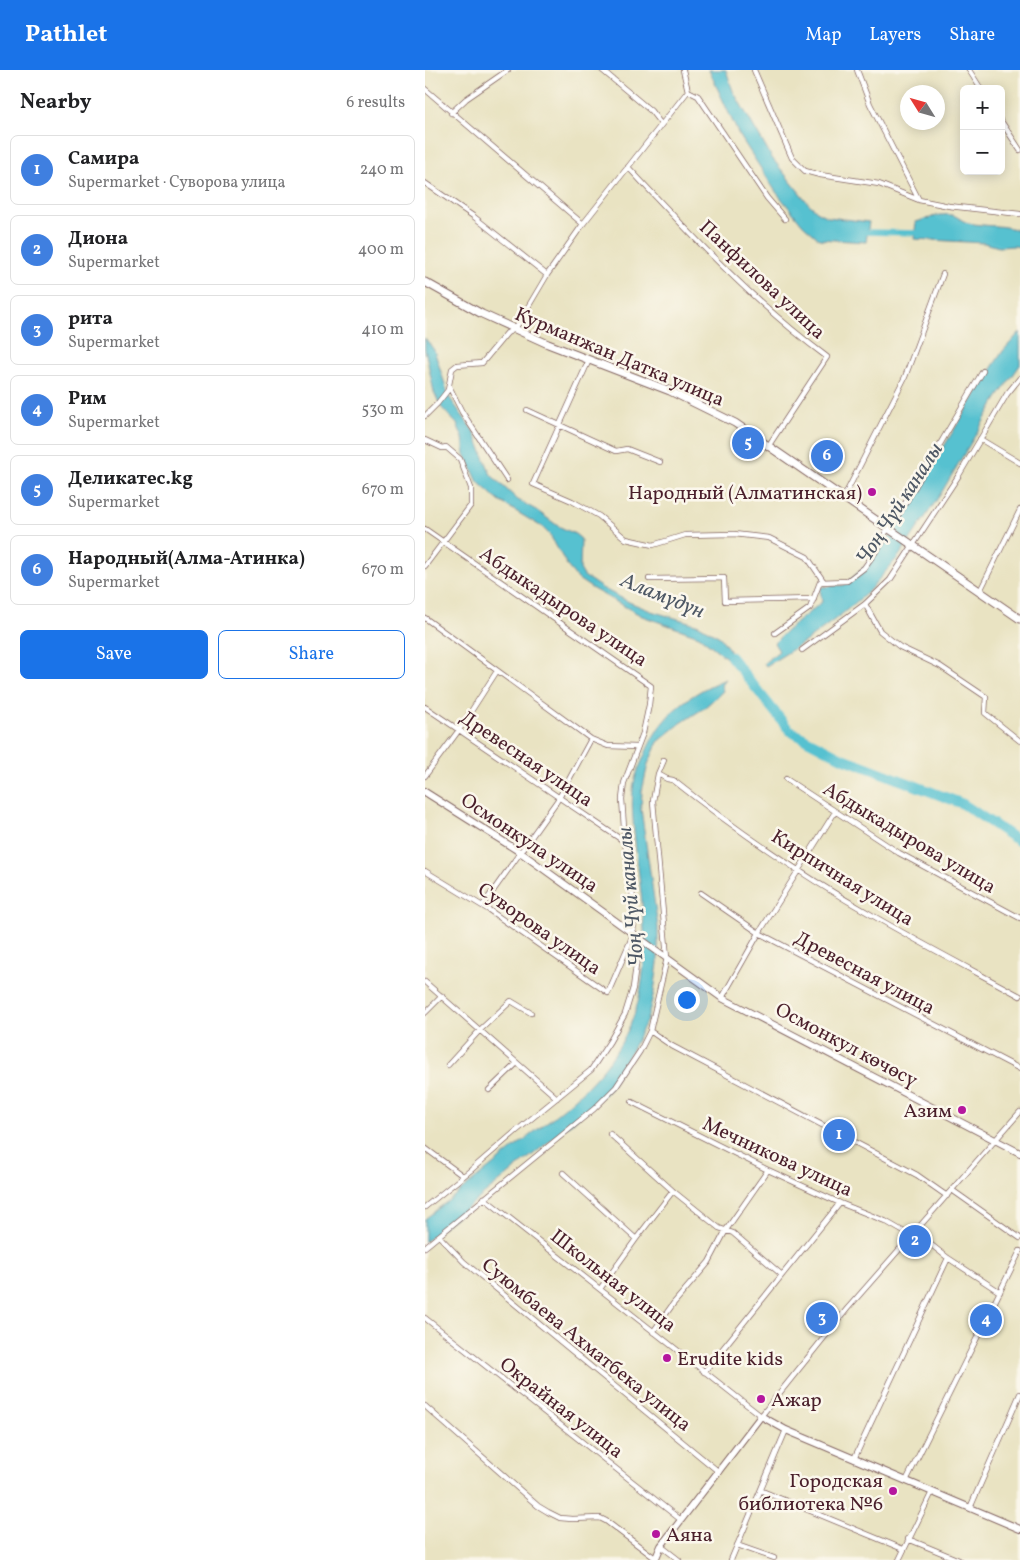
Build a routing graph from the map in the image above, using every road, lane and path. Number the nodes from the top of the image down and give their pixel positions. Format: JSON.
{"nodes":[{"id":1,"x":508,"y":70,"type":"edge"},
{"id":2,"x":602,"y":70,"type":"edge"},
{"id":3,"x":683,"y":70,"type":"edge"},
{"id":4,"x":754,"y":70,"type":"edge"},
{"id":5,"x":857,"y":70,"type":"edge"},
{"id":6,"x":969,"y":70,"type":"edge"},
{"id":7,"x":978,"y":85,"type":"edge"},
{"id":8,"x":425,"y":89,"type":"edge"},
{"id":9,"x":688,"y":91,"type":"junction"},
{"id":10,"x":451,"y":112,"type":"junction"},
{"id":11,"x":661,"y":124,"type":"junction"},
{"id":12,"x":1005,"y":127,"type":"edge"},
{"id":13,"x":1020,"y":150,"type":"edge"},
{"id":14,"x":628,"y":167,"type":"junction"},
{"id":15,"x":425,"y":183,"type":"edge"},
{"id":16,"x":919,"y":200,"type":"junction"},
{"id":17,"x":1020,"y":214,"type":"edge"},
{"id":18,"x":785,"y":219,"type":"dead end"},
{"id":19,"x":583,"y":224,"type":"junction"},
{"id":20,"x":943,"y":274,"type":"dead end"},
{"id":21,"x":547,"y":275,"type":"junction"},
{"id":22,"x":425,"y":282,"type":"edge"},
{"id":23,"x":515,"y":329,"type":"junction"},
{"id":24,"x":589,"y":360,"type":"junction"},
{"id":25,"x":983,"y":371,"type":"dead end"},
{"id":26,"x":1020,"y":378,"type":"edge"},
{"id":27,"x":448,"y":388,"type":"junction"},
{"id":28,"x":527,"y":410,"type":"dead end"},
{"id":29,"x":425,"y":416,"type":"edge"},
{"id":30,"x":559,"y":425,"type":"junction"},
{"id":31,"x":980,"y":439,"type":"junction"},
{"id":32,"x":425,"y":440,"type":"edge"},
{"id":33,"x":769,"y":446,"type":"junction"},
{"id":34,"x":660,"y":462,"type":"dead end"},
{"id":35,"x":1020,"y":463,"type":"edge"},
{"id":36,"x":507,"y":480,"type":"dead end"},
{"id":37,"x":844,"y":497,"type":"junction"},
{"id":38,"x":1020,"y":510,"type":"edge"},
{"id":39,"x":425,"y":529,"type":"edge"},
{"id":40,"x":889,"y":529,"type":"junction"},
{"id":41,"x":443,"y":542,"type":"junction"},
{"id":42,"x":913,"y":545,"type":"junction"},
{"id":43,"x":425,"y":566,"type":"edge"},
{"id":44,"x":649,"y":579,"type":"dead end"},
{"id":45,"x":824,"y":582,"type":"junction"},
{"id":46,"x":980,"y":591,"type":"junction"},
{"id":47,"x":814,"y":599,"type":"junction"},
{"id":48,"x":865,"y":604,"type":"junction"},
{"id":49,"x":425,"y":618,"type":"edge"},
{"id":50,"x":1020,"y":619,"type":"edge"},
{"id":51,"x":775,"y":633,"type":"dead end"},
{"id":52,"x":802,"y":650,"type":"dead end"},
{"id":53,"x":497,"y":672,"type":"junction"},
{"id":54,"x":425,"y":707,"type":"edge"},
{"id":55,"x":459,"y":730,"type":"junction"},
{"id":56,"x":591,"y":739,"type":"junction"},
{"id":57,"x":1020,"y":741,"type":"edge"},
{"id":58,"x":637,"y":746,"type":"junction"},
{"id":59,"x":664,"y":760,"type":"dead end"},
{"id":60,"x":658,"y":774,"type":"junction"},
{"id":61,"x":425,"y":776,"type":"edge"},
{"id":62,"x":786,"y":779,"type":"dead end"},
{"id":63,"x":425,"y":792,"type":"edge"},
{"id":64,"x":559,"y":798,"type":"junction"},
{"id":65,"x":835,"y":812,"type":"junction"},
{"id":66,"x":625,"y":842,"type":"junction"},
{"id":67,"x":520,"y":852,"type":"junction"},
{"id":68,"x":425,"y":871,"type":"edge"},
{"id":69,"x":799,"y":871,"type":"junction"},
{"id":70,"x":701,"y":893,"type":"dead end"},
{"id":71,"x":483,"y":906,"type":"junction"},
{"id":72,"x":1020,"y":918,"type":"edge"},
{"id":73,"x":759,"y":933,"type":"junction"},
{"id":74,"x":636,"y":935,"type":"junction"},
{"id":75,"x":666,"y":957,"type":"junction"},
{"id":76,"x":425,"y":982,"type":"edge"},
{"id":77,"x":442,"y":996,"type":"junction"},
{"id":78,"x":1020,"y":996,"type":"edge"},
{"id":79,"x":722,"y":998,"type":"junction"},
{"id":80,"x":425,"y":1013,"type":"edge"},
{"id":81,"x":531,"y":1013,"type":"dead end"},
{"id":82,"x":480,"y":1030,"type":"junction"},
{"id":83,"x":650,"y":1031,"type":"junction"},
{"id":84,"x":517,"y":1063,"type":"junction"},
{"id":85,"x":448,"y":1066,"type":"dead end"},
{"id":86,"x":1020,"y":1069,"type":"edge"},
{"id":87,"x":489,"y":1090,"type":"dead end"},
{"id":88,"x":557,"y":1098,"type":"junction"},
{"id":89,"x":632,"y":1102,"type":"dead end"},
{"id":90,"x":1020,"y":1112,"type":"edge"},
{"id":91,"x":610,"y":1134,"type":"dead end"},
{"id":92,"x":994,"y":1140,"type":"junction"},
{"id":93,"x":425,"y":1148,"type":"edge"},
{"id":94,"x":1020,"y":1153,"type":"edge"},
{"id":95,"x":768,"y":1170,"type":"junction"},
{"id":96,"x":563,"y":1173,"type":"dead end"},
{"id":97,"x":463,"y":1176,"type":"junction"},
{"id":98,"x":952,"y":1190,"type":"junction"},
{"id":99,"x":673,"y":1191,"type":"junction"},
{"id":100,"x":947,"y":1196,"type":"junction"},
{"id":101,"x":484,"y":1198,"type":"junction"},
{"id":102,"x":840,"y":1203,"type":"junction"},
{"id":103,"x":425,"y":1207,"type":"edge"},
{"id":104,"x":726,"y":1230,"type":"junction"},
{"id":105,"x":913,"y":1234,"type":"junction"},
{"id":106,"x":439,"y":1236,"type":"junction"},
{"id":107,"x":1020,"y":1238,"type":"edge"},
{"id":108,"x":636,"y":1239,"type":"junction"},
{"id":109,"x":425,"y":1247,"type":"edge"},
{"id":110,"x":1020,"y":1251,"type":"edge"},
{"id":111,"x":948,"y":1258,"type":"junction"},
{"id":112,"x":782,"y":1275,"type":"junction"},
{"id":113,"x":600,"y":1289,"type":"junction"},
{"id":114,"x":999,"y":1292,"type":"junction"},
{"id":115,"x":425,"y":1318,"type":"edge"},
{"id":116,"x":653,"y":1332,"type":"junction"},
{"id":117,"x":704,"y":1372,"type":"junction"},
{"id":118,"x":1020,"y":1394,"type":"edge"},
{"id":119,"x":425,"y":1406,"type":"edge"},
{"id":120,"x":761,"y":1416,"type":"junction"},
{"id":121,"x":786,"y":1430,"type":"junction"},
{"id":122,"x":854,"y":1459,"type":"junction"},
{"id":123,"x":719,"y":1472,"type":"junction"},
{"id":124,"x":906,"y":1481,"type":"junction"},
{"id":125,"x":762,"y":1491,"type":"junction"},
{"id":126,"x":932,"y":1492,"type":"junction"},
{"id":127,"x":970,"y":1508,"type":"junction"},
{"id":128,"x":681,"y":1520,"type":"junction"},
{"id":129,"x":1020,"y":1529,"type":"edge"},
{"id":130,"x":908,"y":1539,"type":"junction"},
{"id":131,"x":661,"y":1546,"type":"junction"},
{"id":132,"x":737,"y":1546,"type":"junction"},
{"id":133,"x":903,"y":1549,"type":"junction"},
{"id":134,"x":774,"y":1558,"type":"dead end"},
{"id":135,"x":655,"y":1559,"type":"edge"},
{"id":136,"x":679,"y":1560,"type":"edge"},
{"id":137,"x":731,"y":1560,"type":"edge"},
{"id":138,"x":899,"y":1560,"type":"edge"},
{"id":139,"x":959,"y":1560,"type":"edge"}],
"edges":[{"from":1,"to":10,"type":"street"},
{"from":2,"to":11,"type":"street"},
{"from":3,"to":9,"type":"street"},
{"from":4,"to":16,"type":"street"},
{"from":5,"to":16,"type":"street"},
{"from":6,"to":7,"type":"street"},
{"from":8,"to":10,"type":"street"},
{"from":9,"to":11,"type":"street"},
{"from":9,"to":18,"type":"street"},
{"from":10,"to":19,"type":"street"},
{"from":11,"to":14,"type":"street"},
{"from":12,"to":13,"type":"street"},
{"from":14,"to":19,"type":"street"},
{"from":14,"to":33,"type":"street","name":"Панфилова улица"},
{"from":15,"to":21,"type":"street"},
{"from":16,"to":17,"type":"street"},
{"from":19,"to":21,"type":"street"},
{"from":20,"to":37,"type":"street"},
{"from":21,"to":23,"type":"street"},
{"from":22,"to":23,"type":"main road","name":"Курманжан Датка улица"},
{"from":23,"to":24,"type":"main road","name":"Курманжан Датка улица"},
{"from":23,"to":27,"type":"street"},
{"from":24,"to":30,"type":"street"},
{"from":24,"to":33,"type":"main road","name":"Курманжан Датка улица"},
{"from":25,"to":40,"type":"street"},
{"from":26,"to":31,"type":"street"},
{"from":27,"to":29,"type":"street"},
{"from":27,"to":36,"type":"street"},
{"from":28,"to":30,"type":"street"},
{"from":30,"to":34,"type":"street"},
{"from":30,"to":45,"type":"street"},
{"from":31,"to":35,"type":"street"},
{"from":31,"to":42,"type":"street"},
{"from":32,"to":41,"type":"street"},
{"from":33,"to":37,"type":"main road","name":"Курманжан Датка улица"},
{"from":37,"to":40,"type":"main road","name":"Курманжан Датка улица"},
{"from":38,"to":46,"type":"street"},
{"from":39,"to":41,"type":"street","name":"Абдыкадырова улица"},
{"from":40,"to":42,"type":"main road","name":"Курманжан Датка улица"},
{"from":40,"to":45,"type":"street"},
{"from":41,"to":43,"type":"street"},
{"from":41,"to":58,"type":"street","name":"Абдыкадырова улица"},
{"from":42,"to":46,"type":"main road","name":"Курманжан Датка улица"},
{"from":42,"to":48,"type":"street"},
{"from":44,"to":47,"type":"street"},
{"from":45,"to":47,"type":"street"},
{"from":46,"to":50,"type":"main road","name":"Курманжан Датка улица"},
{"from":47,"to":51,"type":"street"},
{"from":48,"to":52,"type":"street"},
{"from":48,"to":57,"type":"street"},
{"from":49,"to":53,"type":"street"},
{"from":53,"to":55,"type":"street"},
{"from":53,"to":56,"type":"street"},
{"from":54,"to":55,"type":"street","name":"Древесная улица"},
{"from":55,"to":61,"type":"street"},
{"from":55,"to":64,"type":"street","name":"Древесная улица"},
{"from":56,"to":58,"type":"street"},
{"from":56,"to":64,"type":"street"},
{"from":58,"to":66,"type":"street","name":"Абдыкадырова улица"},
{"from":59,"to":60,"type":"street"},
{"from":60,"to":69,"type":"street","name":"Кирпичная улица"},
{"from":60,"to":75,"type":"street"},
{"from":62,"to":65,"type":"street","name":"Абдыкадырова улица"},
{"from":63,"to":67,"type":"street","name":"Осмонкула улица"},
{"from":64,"to":66,"type":"street","name":"Древесная улица"},
{"from":64,"to":67,"type":"street"},
{"from":65,"to":69,"type":"street"},
{"from":65,"to":72,"type":"street","name":"Абдыкадырова улица"},
{"from":66,"to":74,"type":"street","name":"Абдыкадырова улица"},
{"from":67,"to":71,"type":"street"},
{"from":67,"to":74,"type":"street","name":"Осмонкула улица"},
{"from":68,"to":71,"type":"street","name":"Суворова улица"},
{"from":69,"to":73,"type":"street"},
{"from":69,"to":78,"type":"street","name":"Кирпичная улица"},
{"from":70,"to":73,"type":"street","name":"Древесная улица"},
{"from":71,"to":74,"type":"street","name":"Суворова улица"},
{"from":73,"to":79,"type":"street"},
{"from":73,"to":86,"type":"street","name":"Древесная улица"},
{"from":74,"to":75,"type":"street","name":"Осмонкула улица"},
{"from":74,"to":88,"type":"street"},
{"from":75,"to":79,"type":"street","name":"Осмонкул көчөсү"},
{"from":75,"to":83,"type":"street"},
{"from":76,"to":77,"type":"street"},
{"from":77,"to":80,"type":"street"},
{"from":77,"to":82,"type":"street"},
{"from":79,"to":92,"type":"street","name":"Осмонкул көчөсү"},
{"from":81,"to":82,"type":"street"},
{"from":82,"to":84,"type":"street"},
{"from":82,"to":85,"type":"street"},
{"from":83,"to":100,"type":"street"},
{"from":83,"to":101,"type":"street"},
{"from":84,"to":87,"type":"street"},
{"from":84,"to":88,"type":"street"},
{"from":88,"to":97,"type":"street"},
{"from":89,"to":95,"type":"street","name":"Мечникова улица"},
{"from":90,"to":92,"type":"street"},
{"from":91,"to":99,"type":"street"},
{"from":92,"to":94,"type":"street","name":"Осмонкул көчөсү"},
{"from":92,"to":98,"type":"street"},
{"from":93,"to":97,"type":"street"},
{"from":95,"to":102,"type":"street","name":"Мечникова улица"},
{"from":95,"to":104,"type":"street"},
{"from":96,"to":108,"type":"street"},
{"from":97,"to":103,"type":"street"},
{"from":98,"to":100,"type":"street"},
{"from":98,"to":107,"type":"street"},
{"from":99,"to":104,"type":"street"},
{"from":99,"to":108,"type":"street"},
{"from":100,"to":105,"type":"street"},
{"from":101,"to":106,"type":"street"},
{"from":101,"to":113,"type":"street","name":"Школьная улица"},
{"from":102,"to":105,"type":"street","name":"Мечникова улица"},
{"from":102,"to":112,"type":"street"},
{"from":104,"to":112,"type":"street"},
{"from":104,"to":116,"type":"street"},
{"from":105,"to":111,"type":"street","name":"Мечникова улица"},
{"from":105,"to":120,"type":"street"},
{"from":106,"to":109,"type":"street"},
{"from":106,"to":123,"type":"street","name":"Суюмбаева Ахматбека улица"},
{"from":108,"to":113,"type":"street"},
{"from":110,"to":114,"type":"street"},
{"from":111,"to":114,"type":"street","name":"Мечникова улица"},
{"from":111,"to":122,"type":"street"},
{"from":112,"to":117,"type":"street"},
{"from":113,"to":116,"type":"street","name":"Школьная улица"},
{"from":114,"to":124,"type":"street"},
{"from":115,"to":128,"type":"street","name":"Окрайная улица"},
{"from":116,"to":117,"type":"street","name":"Школьная улица"},
{"from":117,"to":120,"type":"street","name":"Школьная улица"},
{"from":118,"to":127,"type":"street"},
{"from":119,"to":135,"type":"street"},
{"from":120,"to":121,"type":"street","name":"Школьная улица"},
{"from":120,"to":123,"type":"street"},
{"from":121,"to":122,"type":"street","name":"Школьная улица"},
{"from":121,"to":125,"type":"street"},
{"from":122,"to":124,"type":"street","name":"Школьная улица"},
{"from":123,"to":128,"type":"street"},
{"from":124,"to":126,"type":"street","name":"Школьная улица"},
{"from":125,"to":132,"type":"street"},
{"from":125,"to":133,"type":"street"},
{"from":126,"to":127,"type":"street","name":"Школьная улица"},
{"from":126,"to":130,"type":"street"},
{"from":127,"to":129,"type":"street","name":"Школьная улица"},
{"from":128,"to":131,"type":"street"},
{"from":130,"to":133,"type":"street"},
{"from":130,"to":139,"type":"street"},
{"from":131,"to":135,"type":"street"},
{"from":131,"to":136,"type":"street"},
{"from":132,"to":134,"type":"street"},
{"from":132,"to":137,"type":"street"},
{"from":133,"to":138,"type":"street"}]}
